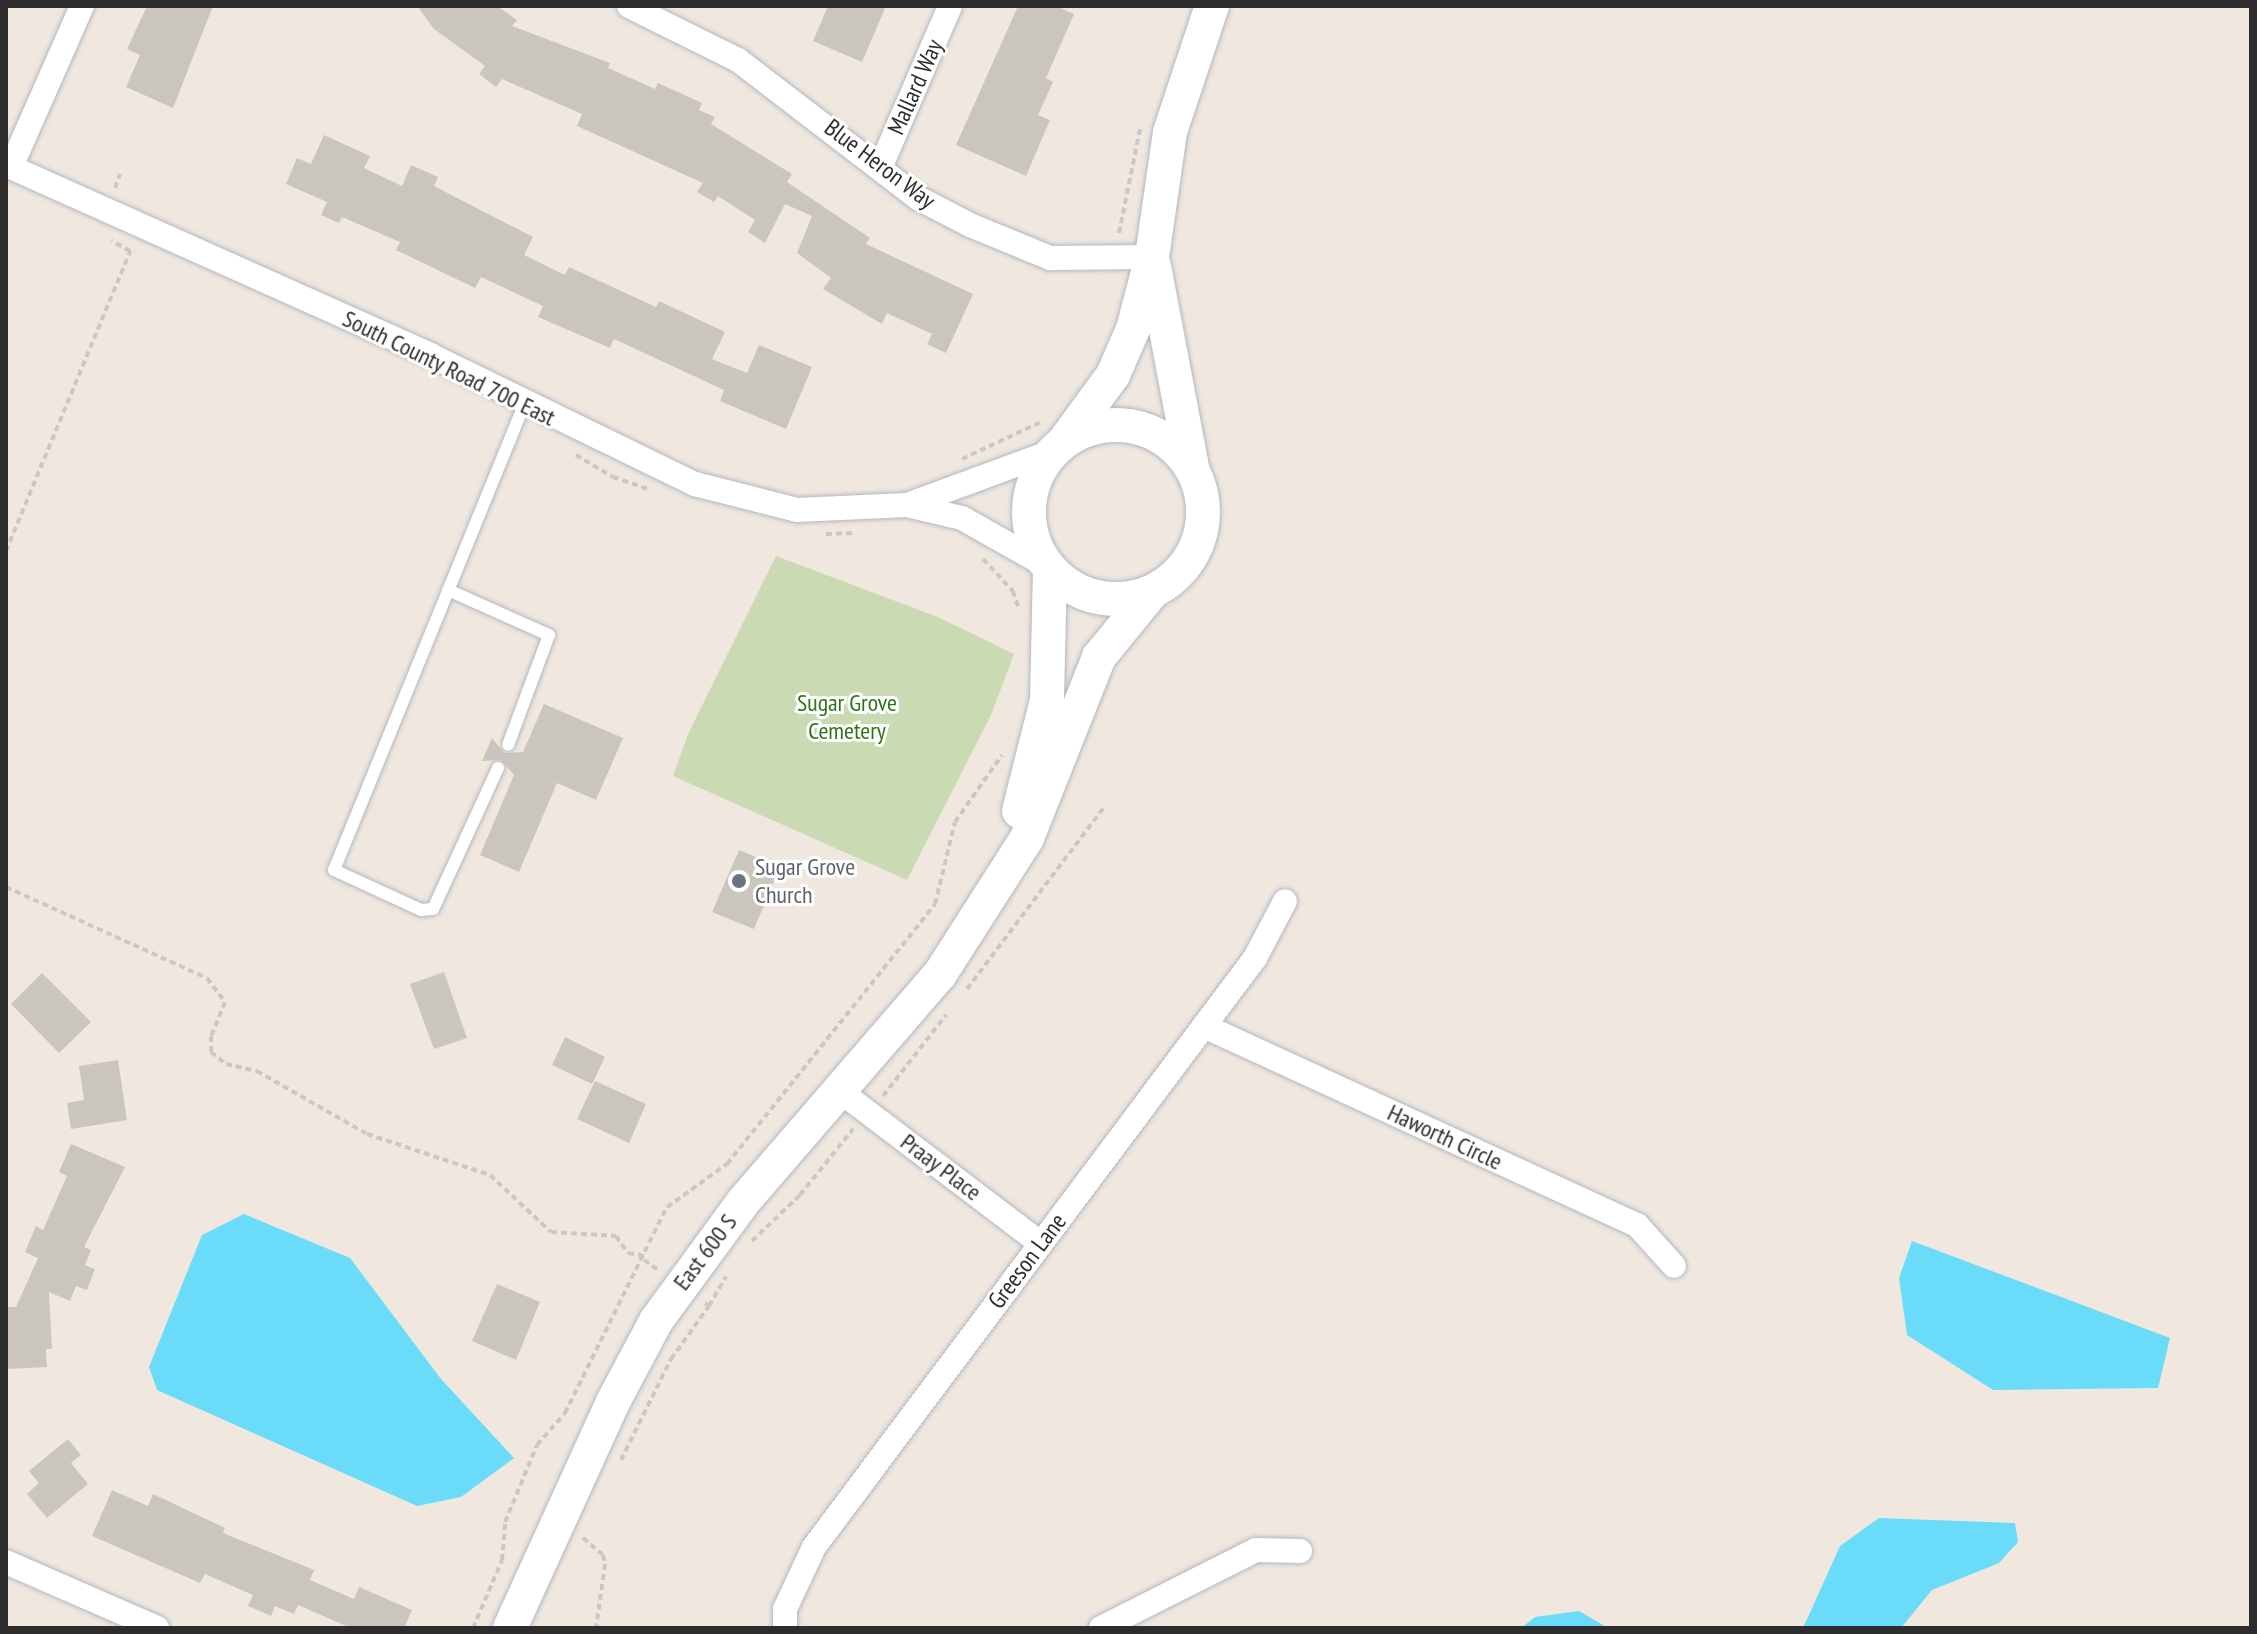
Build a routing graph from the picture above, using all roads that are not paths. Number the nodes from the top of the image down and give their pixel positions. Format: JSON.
{"nodes":[{"id":1,"x":82,"y":6,"type":"edge"},
{"id":2,"x":629,"y":6,"type":"edge"},
{"id":3,"x":950,"y":6,"type":"edge"},
{"id":4,"x":1212,"y":6,"type":"edge"},
{"id":5,"x":8,"y":166,"type":"edge"},
{"id":6,"x":880,"y":168,"type":"junction"},
{"id":7,"x":1152,"y":257,"type":"junction"},
{"id":8,"x":524,"y":405,"type":"junction"},
{"id":9,"x":1057,"y":436,"type":"junction"},
{"id":10,"x":1192,"y":468,"type":"junction"},
{"id":11,"x":907,"y":505,"type":"junction"},
{"id":12,"x":1049,"y":568,"type":"junction"},
{"id":13,"x":448,"y":590,"type":"junction"},
{"id":14,"x":1152,"y":592,"type":"junction"},
{"id":15,"x":508,"y":745,"type":"dead end"},
{"id":16,"x":498,"y":768,"type":"dead end"},
{"id":17,"x":1285,"y":901,"type":"dead end"},
{"id":18,"x":972,"y":922,"type":"junction"},
{"id":19,"x":1204,"y":1026,"type":"junction"},
{"id":20,"x":841,"y":1092,"type":"junction"},
{"id":21,"x":1040,"y":1243,"type":"junction"},
{"id":22,"x":1674,"y":1266,"type":"dead end"},
{"id":23,"x":1300,"y":1551,"type":"dead end"},
{"id":24,"x":6,"y":1562,"type":"edge"},
{"id":25,"x":157,"y":1628,"type":"edge"},
{"id":26,"x":510,"y":1628,"type":"edge"},
{"id":27,"x":785,"y":1628,"type":"edge"},
{"id":28,"x":1101,"y":1628,"type":"edge"}],
"edges":[{"from":1,"to":5,"type":"street"},
{"from":2,"to":6,"type":"street","name":"Blue Heron Way"},
{"from":3,"to":6,"type":"street","name":"Mallard Way"},
{"from":4,"to":7,"type":"street"},
{"from":5,"to":8,"type":"street","name":"South County Road 700 East"},
{"from":6,"to":7,"type":"street","name":"Blue Heron Way"},
{"from":7,"to":9,"type":"street"},
{"from":7,"to":10,"type":"street"},
{"from":8,"to":11,"type":"street","name":"South County Road 700 East"},
{"from":8,"to":13,"type":"lane"},
{"from":9,"to":10,"type":"street"},
{"from":9,"to":11,"type":"street","name":"South County Road 700 East"},
{"from":9,"to":12,"type":"street"},
{"from":10,"to":14,"type":"street"},
{"from":11,"to":12,"type":"street","name":"South County Road 700 East"},
{"from":12,"to":14,"type":"street"},
{"from":12,"to":18,"type":"street"},
{"from":13,"to":15,"type":"lane"},
{"from":13,"to":16,"type":"lane"},
{"from":14,"to":18,"type":"street"},
{"from":17,"to":19,"type":"street","name":"Greeson Lane"},
{"from":18,"to":20,"type":"street","name":"East 600 S"},
{"from":19,"to":21,"type":"street","name":"Greeson Lane"},
{"from":19,"to":22,"type":"street","name":"Haworth Circle"},
{"from":20,"to":21,"type":"street","name":"Praay Place"},
{"from":20,"to":26,"type":"street","name":"East 600 S"},
{"from":21,"to":27,"type":"street","name":"Greeson Lane"},
{"from":23,"to":28,"type":"street"},
{"from":24,"to":25,"type":"street"}]}
